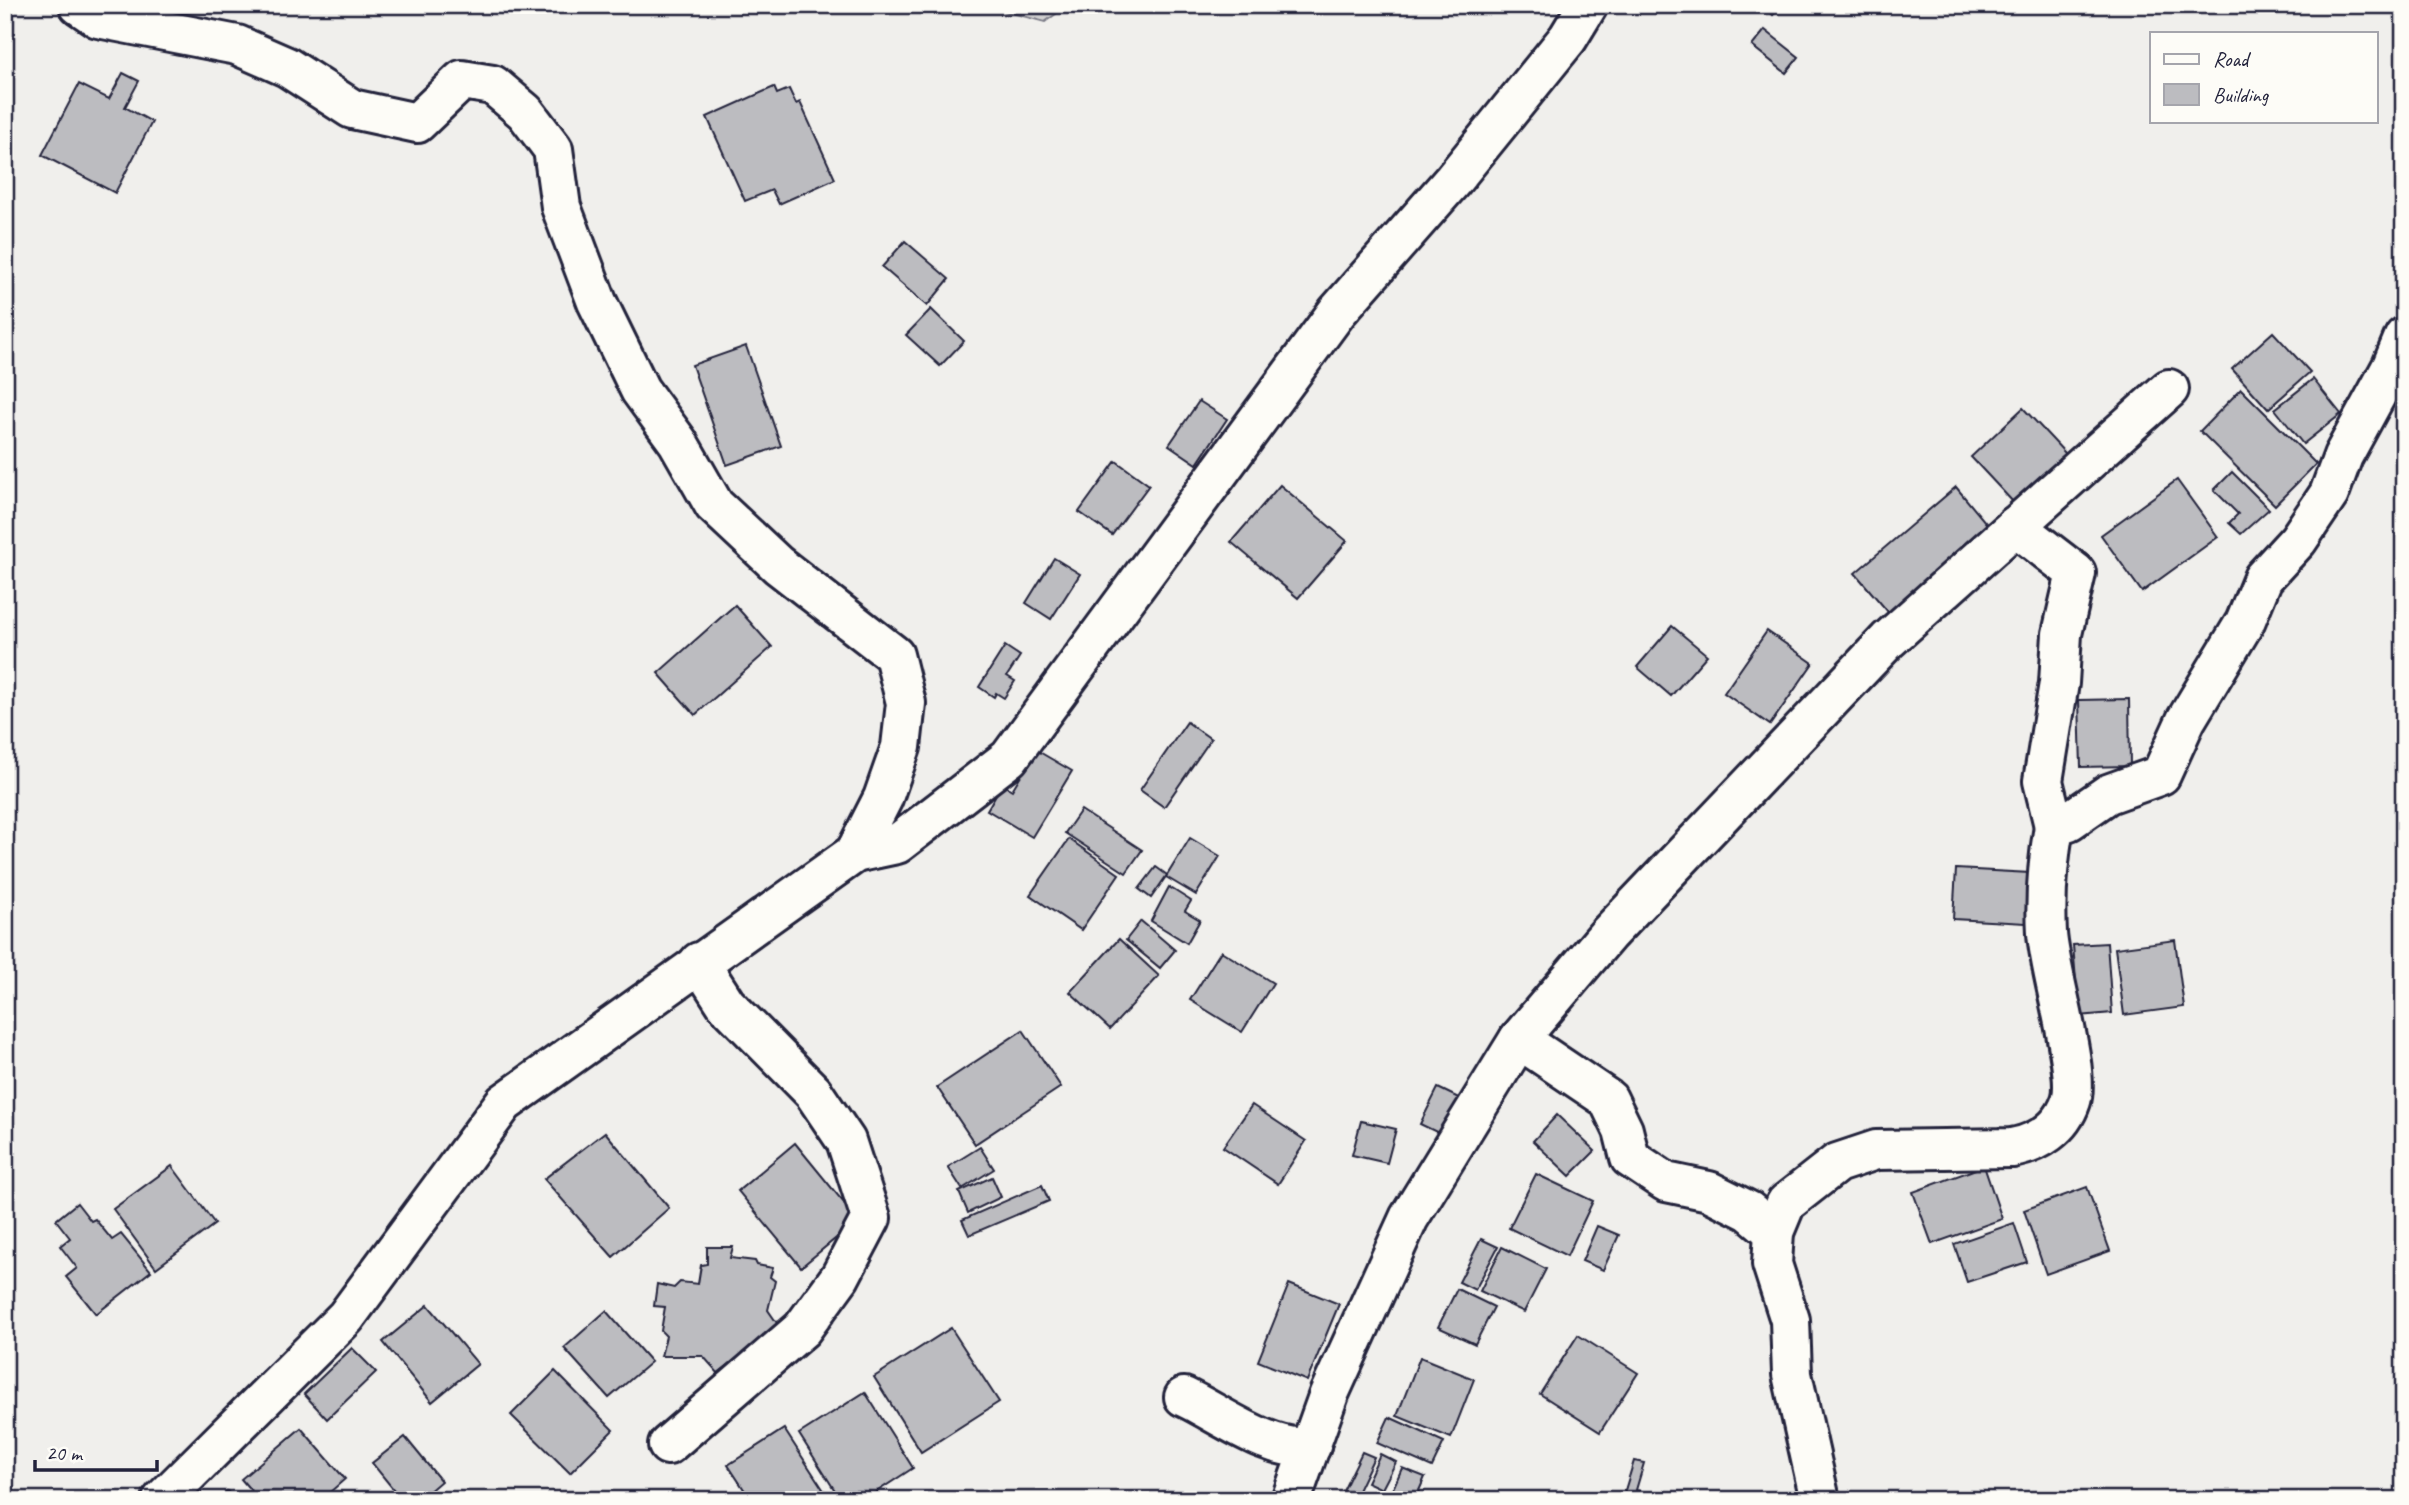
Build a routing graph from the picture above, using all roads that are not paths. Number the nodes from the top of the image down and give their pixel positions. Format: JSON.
{"nodes":[{"id":1,"x":79,"y":5,"type":"edge"},
{"id":2,"x":1588,"y":5,"type":"edge"},
{"id":3,"x":2404,"y":337,"type":"edge"},
{"id":4,"x":2169,"y":389,"type":"dead end"},
{"id":5,"x":2015,"y":526,"type":"junction"},
{"id":6,"x":2054,"y":826,"type":"junction"},
{"id":7,"x":855,"y":853,"type":"junction"},
{"id":8,"x":699,"y":962,"type":"junction"},
{"id":9,"x":1519,"y":1039,"type":"junction"},
{"id":10,"x":1774,"y":1232,"type":"junction"},
{"id":11,"x":1184,"y":1396,"type":"dead end"},
{"id":12,"x":668,"y":1445,"type":"dead end"},
{"id":13,"x":1311,"y":1446,"type":"junction"},
{"id":14,"x":162,"y":1500,"type":"edge"},
{"id":15,"x":1291,"y":1500,"type":"edge"},
{"id":16,"x":1820,"y":1500,"type":"edge"}],
"edges":[{"from":1,"to":7,"type":"street"},
{"from":2,"to":7,"type":"street"},
{"from":3,"to":6,"type":"street"},
{"from":4,"to":5,"type":"street"},
{"from":5,"to":6,"type":"street"},
{"from":5,"to":9,"type":"street"},
{"from":6,"to":10,"type":"street"},
{"from":7,"to":8,"type":"street"},
{"from":8,"to":12,"type":"street"},
{"from":8,"to":14,"type":"street"},
{"from":9,"to":10,"type":"street"},
{"from":9,"to":13,"type":"street"},
{"from":10,"to":16,"type":"street"},
{"from":11,"to":13,"type":"street"},
{"from":13,"to":15,"type":"street"}]}
